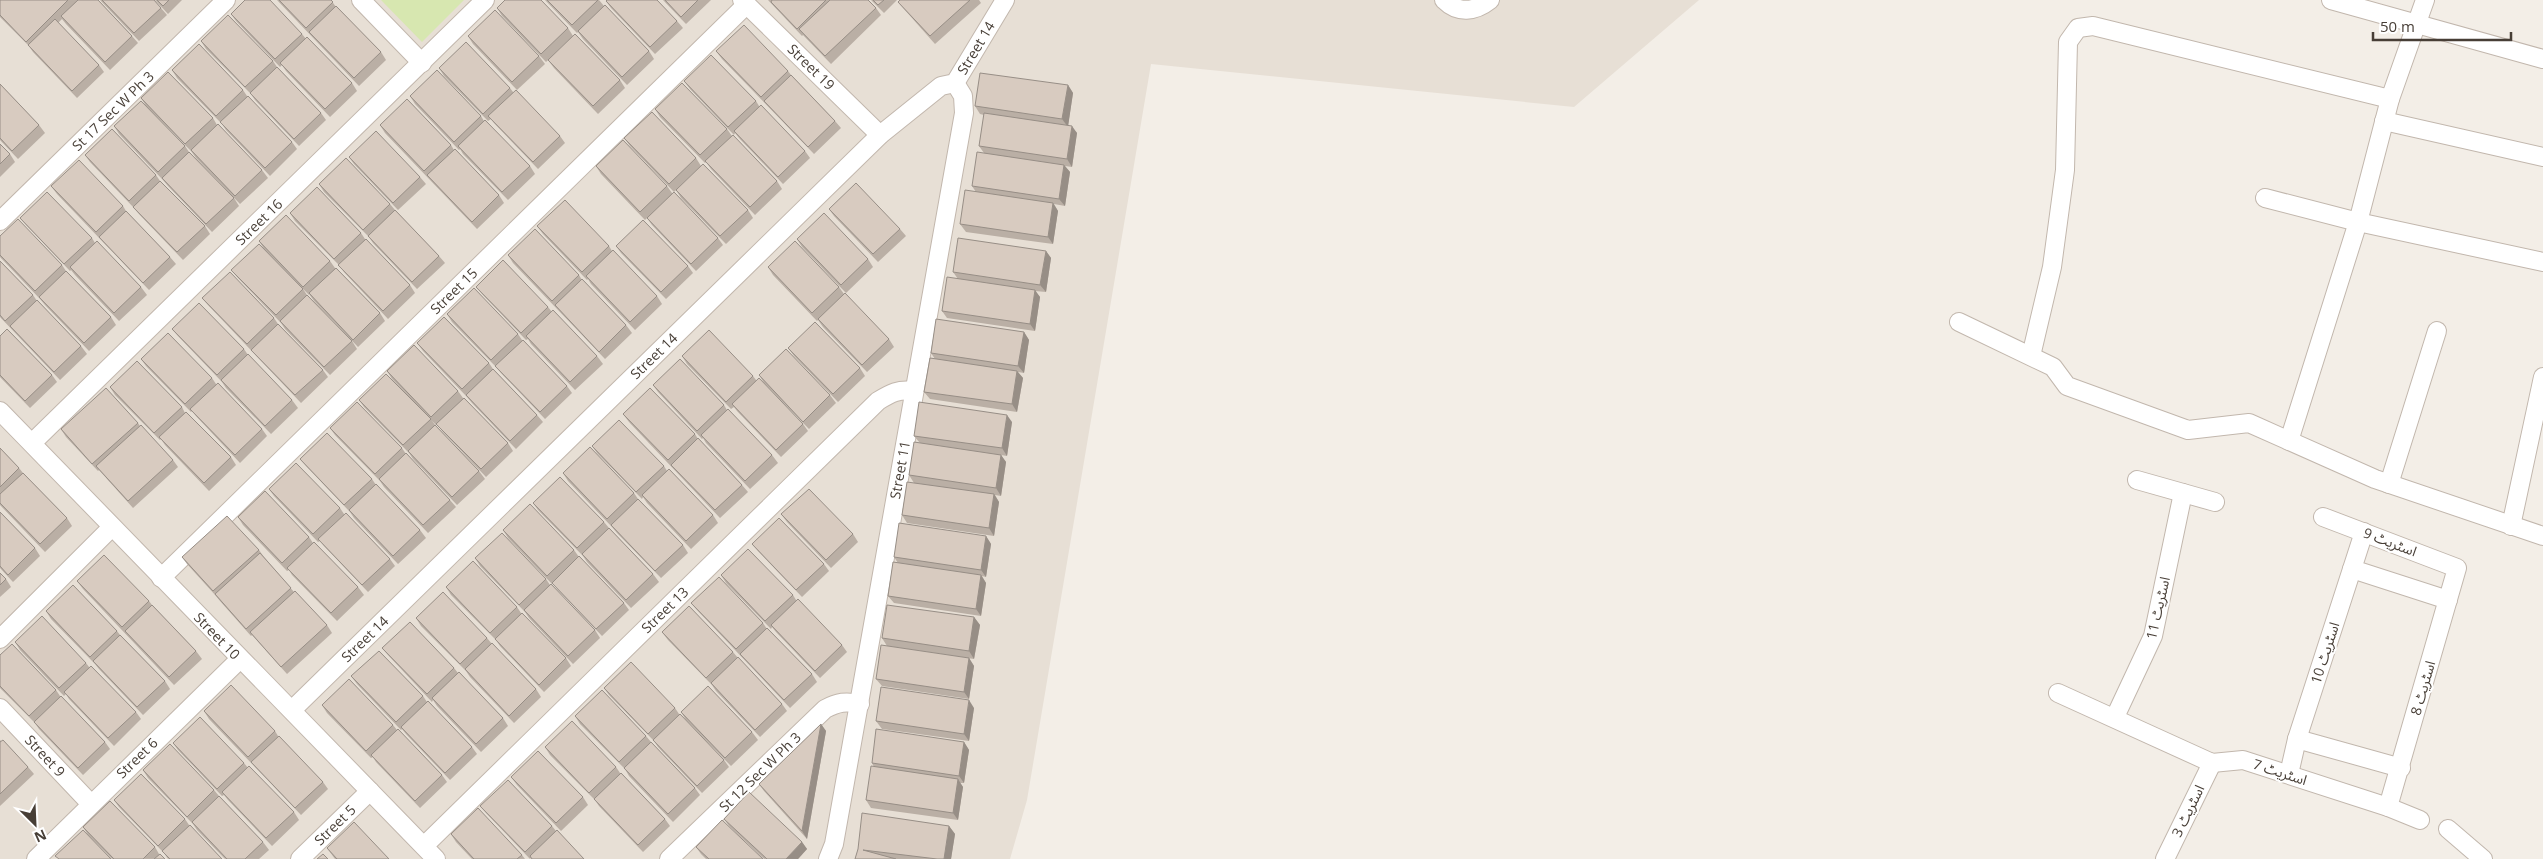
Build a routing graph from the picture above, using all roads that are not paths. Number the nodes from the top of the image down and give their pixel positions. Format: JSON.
{"nodes":[{"id":1,"x":226,"y":0,"type":"edge"},
{"id":2,"x":361,"y":0,"type":"edge"},
{"id":3,"x":485,"y":0,"type":"edge"},
{"id":4,"x":1005,"y":0,"type":"edge"},
{"id":5,"x":1444,"y":0,"type":"edge"},
{"id":6,"x":2331,"y":0,"type":"edge"},
{"id":7,"x":2425,"y":0,"type":"edge"},
{"id":8,"x":744,"y":2,"type":"edge"},
{"id":9,"x":1482,"y":4,"type":"edge"},
{"id":10,"x":2415,"y":24,"type":"junction"},
{"id":11,"x":2543,"y":59,"type":"edge"},
{"id":12,"x":422,"y":63,"type":"junction"},
{"id":13,"x":955,"y":83,"type":"junction"},
{"id":14,"x":2390,"y":99,"type":"junction"},
{"id":15,"x":2384,"y":121,"type":"junction"},
{"id":16,"x":880,"y":135,"type":"junction"},
{"id":17,"x":2543,"y":157,"type":"edge"},
{"id":18,"x":2265,"y":198,"type":"dead end"},
{"id":19,"x":0,"y":221,"type":"edge"},
{"id":20,"x":2358,"y":222,"type":"junction"},
{"id":21,"x":2543,"y":262,"type":"edge"},
{"id":22,"x":1960,"y":322,"type":"dead end"},
{"id":23,"x":2437,"y":331,"type":"dead end"},
{"id":24,"x":2030,"y":356,"type":"junction"},
{"id":25,"x":2543,"y":377,"type":"edge"},
{"id":26,"x":914,"y":391,"type":"junction"},
{"id":27,"x":0,"y":411,"type":"edge"},
{"id":28,"x":2289,"y":441,"type":"junction"},
{"id":29,"x":32,"y":443,"type":"junction"},
{"id":30,"x":2137,"y":480,"type":"dead end"},
{"id":31,"x":2389,"y":484,"type":"junction"},
{"id":32,"x":2182,"y":493,"type":"junction"},
{"id":33,"x":2215,"y":502,"type":"dead end"},
{"id":34,"x":2323,"y":517,"type":"dead end"},
{"id":35,"x":2511,"y":526,"type":"junction"},
{"id":36,"x":112,"y":527,"type":"junction"},
{"id":37,"x":2364,"y":532,"type":"junction"},
{"id":38,"x":2543,"y":536,"type":"edge"},
{"id":39,"x":2457,"y":568,"type":"joint"},
{"id":40,"x":2352,"y":569,"type":"junction"},
{"id":41,"x":161,"y":578,"type":"junction"},
{"id":42,"x":2448,"y":600,"type":"junction"},
{"id":43,"x":0,"y":639,"type":"edge"},
{"id":44,"x":240,"y":659,"type":"junction"},
{"id":45,"x":2058,"y":693,"type":"dead end"},
{"id":46,"x":860,"y":704,"type":"junction"},
{"id":47,"x":0,"y":708,"type":"edge"},
{"id":48,"x":293,"y":709,"type":"junction"},
{"id":49,"x":2114,"y":717,"type":"junction"},
{"id":50,"x":2297,"y":739,"type":"junction"},
{"id":51,"x":2212,"y":763,"type":"junction"},
{"id":52,"x":2400,"y":768,"type":"junction"},
{"id":53,"x":2289,"y":774,"type":"junction"},
{"id":54,"x":370,"y":791,"type":"junction"},
{"id":55,"x":90,"y":803,"type":"junction"},
{"id":56,"x":2388,"y":807,"type":"junction"},
{"id":57,"x":2420,"y":820,"type":"dead end"},
{"id":58,"x":2448,"y":829,"type":"dead end"},
{"id":59,"x":424,"y":846,"type":"junction"},
{"id":60,"x":36,"y":859,"type":"edge"},
{"id":61,"x":300,"y":859,"type":"edge"},
{"id":62,"x":436,"y":859,"type":"edge"},
{"id":63,"x":669,"y":859,"type":"edge"},
{"id":64,"x":828,"y":859,"type":"edge"},
{"id":65,"x":2165,"y":859,"type":"edge"},
{"id":66,"x":2483,"y":859,"type":"edge"}],
"edges":[{"from":1,"to":19,"type":"street","name":"St 17 Sec W Ph 3"},
{"from":2,"to":12,"type":"street"},
{"from":3,"to":12,"type":"street","name":"Street 16"},
{"from":4,"to":13,"type":"street","name":"Street 14"},
{"from":5,"to":9,"type":"street"},
{"from":6,"to":10,"type":"street"},
{"from":7,"to":10,"type":"street"},
{"from":8,"to":16,"type":"street","name":"Street 19"},
{"from":8,"to":41,"type":"street","name":"Street 15"},
{"from":10,"to":11,"type":"street"},
{"from":10,"to":14,"type":"street"},
{"from":12,"to":29,"type":"street","name":"Street 16"},
{"from":13,"to":16,"type":"street","name":"Street 14"},
{"from":13,"to":26,"type":"street","name":"Street 11"},
{"from":14,"to":15,"type":"street"},
{"from":14,"to":24,"type":"street"},
{"from":15,"to":17,"type":"street"},
{"from":15,"to":20,"type":"street"},
{"from":16,"to":48,"type":"street","name":"Street 14"},
{"from":18,"to":20,"type":"street"},
{"from":20,"to":21,"type":"street"},
{"from":20,"to":28,"type":"street"},
{"from":22,"to":24,"type":"street"},
{"from":23,"to":31,"type":"street"},
{"from":24,"to":28,"type":"street"},
{"from":25,"to":35,"type":"street"},
{"from":26,"to":46,"type":"street","name":"Street 11"},
{"from":26,"to":59,"type":"street","name":"Street 13"},
{"from":27,"to":29,"type":"street","name":"Street 10"},
{"from":28,"to":31,"type":"street"},
{"from":29,"to":36,"type":"street","name":"Street 10"},
{"from":30,"to":32,"type":"street"},
{"from":31,"to":35,"type":"street"},
{"from":32,"to":33,"type":"street"},
{"from":32,"to":49,"type":"street","name":"اسٹریٹ 11"},
{"from":34,"to":37,"type":"street","name":"اسٹریٹ 9"},
{"from":35,"to":38,"type":"street"},
{"from":36,"to":41,"type":"street","name":"Street 10"},
{"from":36,"to":43,"type":"street"},
{"from":37,"to":39,"type":"street","name":"اسٹریٹ 9"},
{"from":37,"to":40,"type":"street","name":"اسٹریٹ 10"},
{"from":39,"to":42,"type":"street","name":"اسٹریٹ 8"},
{"from":40,"to":42,"type":"street"},
{"from":40,"to":50,"type":"street","name":"اسٹریٹ 10"},
{"from":41,"to":44,"type":"street","name":"Street 10"},
{"from":42,"to":52,"type":"street","name":"اسٹریٹ 8"},
{"from":44,"to":48,"type":"street","name":"Street 10"},
{"from":44,"to":55,"type":"street","name":"Street 6"},
{"from":45,"to":49,"type":"street"},
{"from":46,"to":63,"type":"street","name":"St 12 Sec W Ph 3"},
{"from":46,"to":64,"type":"street","name":"Street 11"},
{"from":47,"to":55,"type":"street","name":"Street 9"},
{"from":48,"to":54,"type":"street","name":"Street 10"},
{"from":49,"to":51,"type":"street"},
{"from":50,"to":52,"type":"street"},
{"from":50,"to":53,"type":"street","name":"اسٹریٹ 10"},
{"from":51,"to":53,"type":"street","name":"اسٹریٹ 7"},
{"from":51,"to":65,"type":"street","name":"اسٹریٹ 3"},
{"from":52,"to":56,"type":"street","name":"اسٹریٹ 8"},
{"from":53,"to":56,"type":"street","name":"اسٹریٹ 7"},
{"from":54,"to":59,"type":"street","name":"Street 10"},
{"from":54,"to":61,"type":"street","name":"Street 5"},
{"from":55,"to":60,"type":"street","name":"Street 6"},
{"from":56,"to":57,"type":"street","name":"اسٹریٹ 7"},
{"from":58,"to":66,"type":"street"},
{"from":59,"to":62,"type":"street","name":"Street 10"}]}
